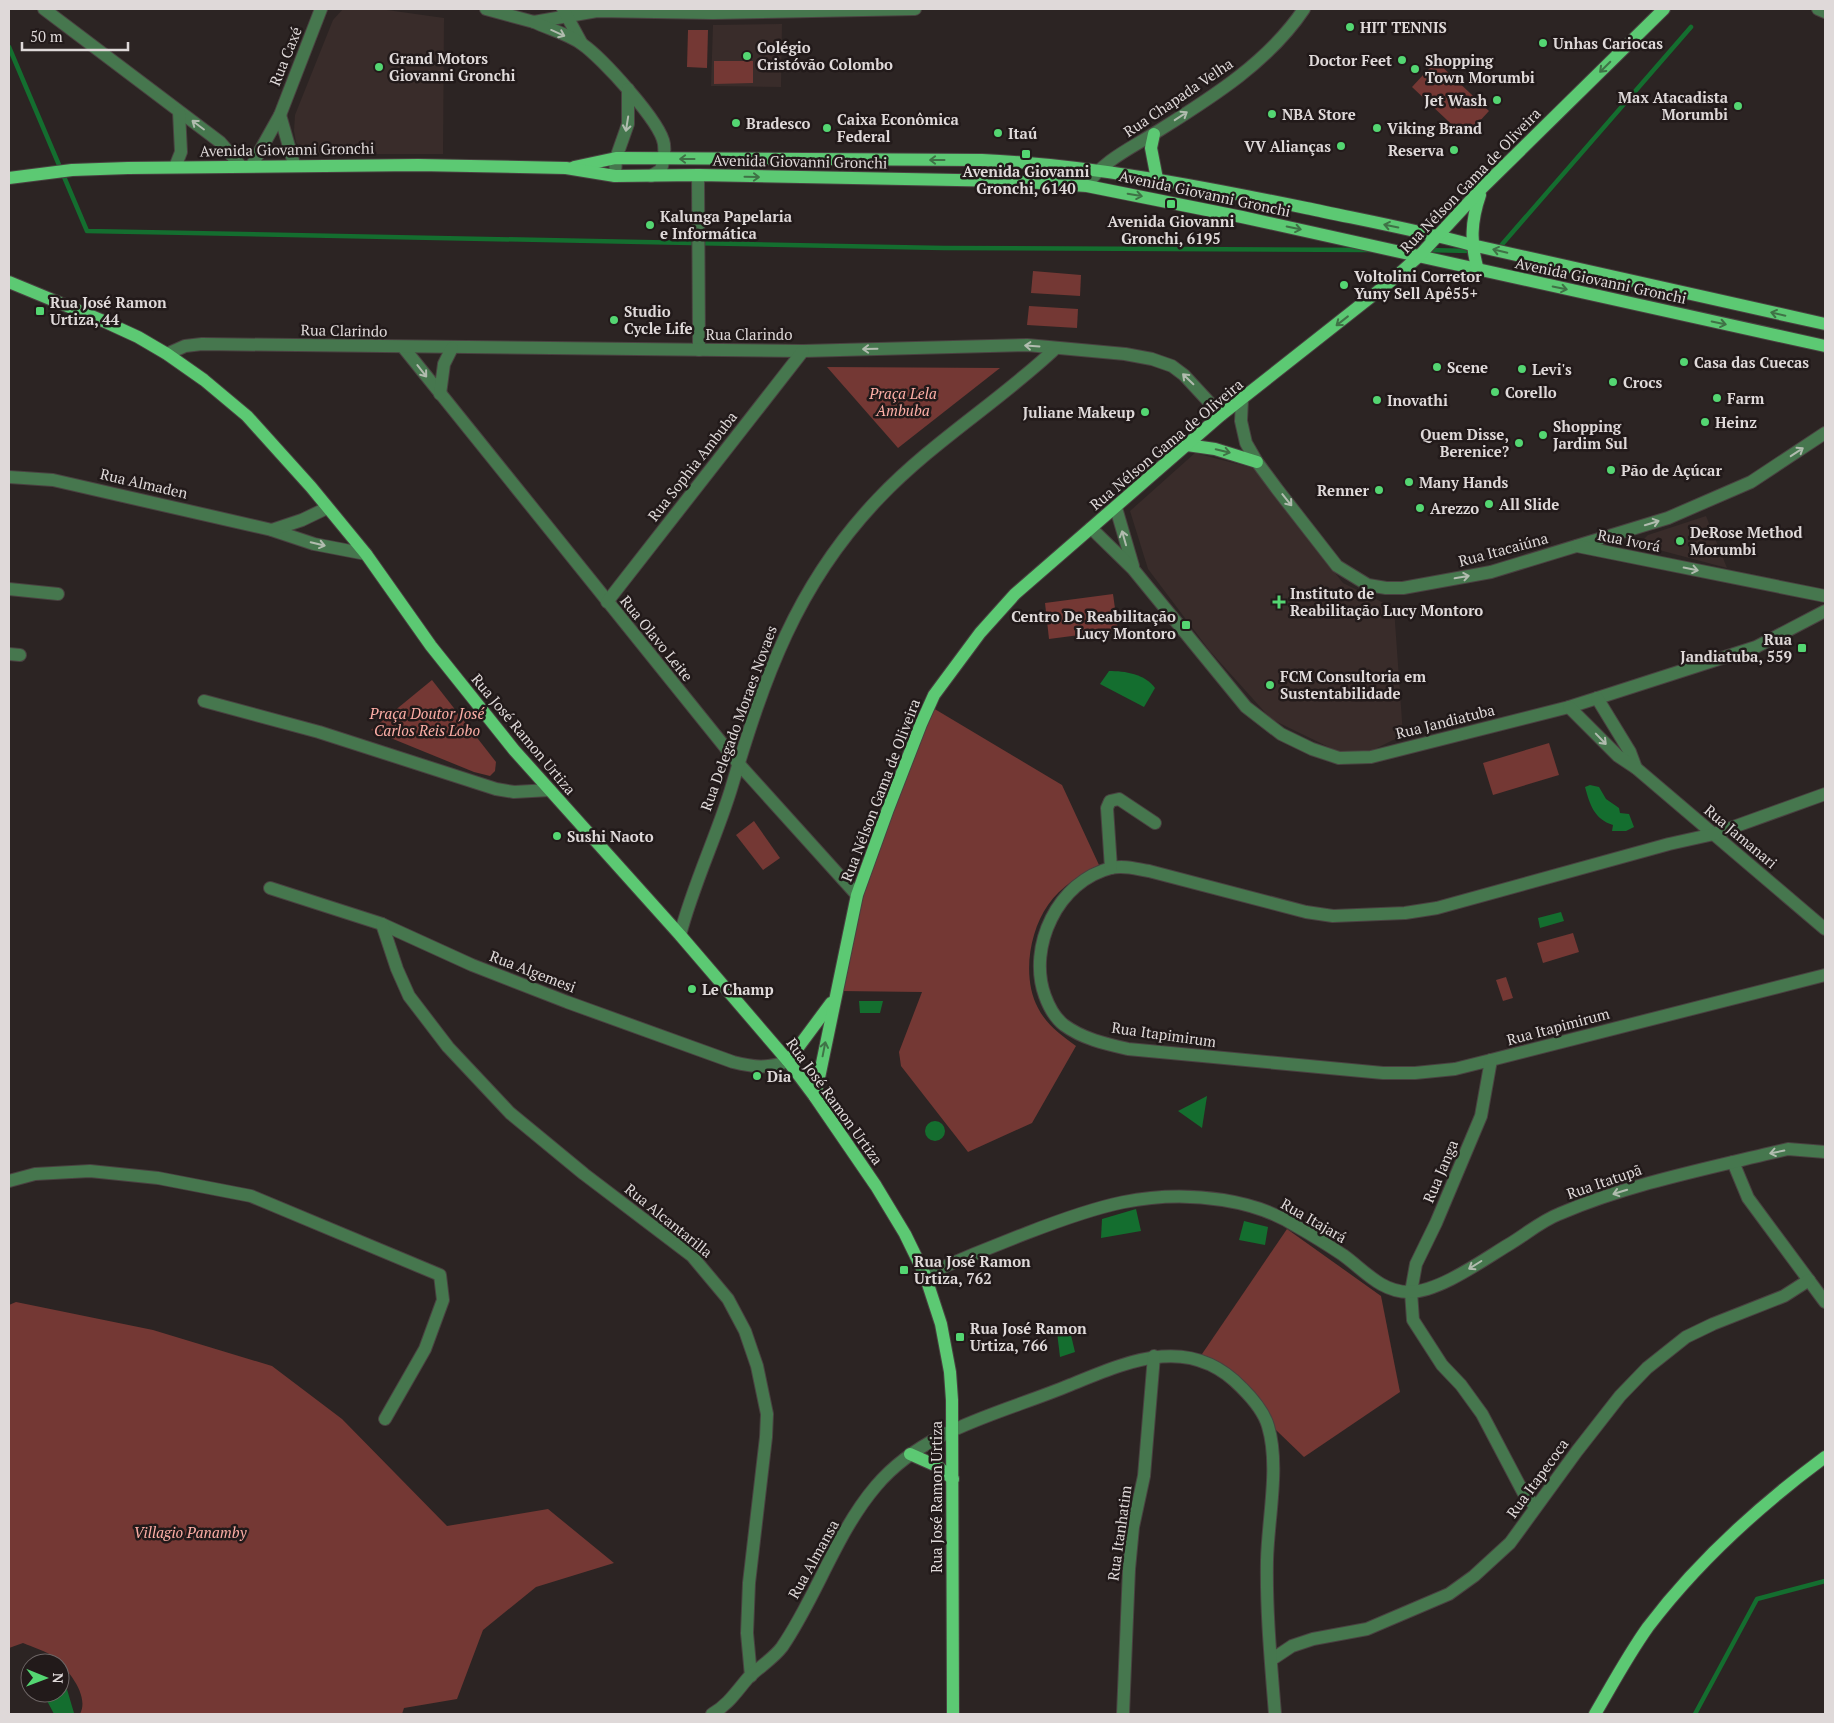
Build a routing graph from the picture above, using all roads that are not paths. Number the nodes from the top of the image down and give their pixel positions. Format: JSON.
{"nodes":[{"id":1,"x":44,"y":9,"type":"edge"},
{"id":2,"x":321,"y":9,"type":"edge"},
{"id":3,"x":486,"y":9,"type":"edge"},
{"id":4,"x":915,"y":9,"type":"edge"},
{"id":5,"x":1304,"y":9,"type":"edge"},
{"id":6,"x":1664,"y":9,"type":"edge"},
{"id":7,"x":1818,"y":9,"type":"edge"},
{"id":8,"x":573,"y":11,"type":"edge"},
{"id":9,"x":510,"y":12,"type":"edge"},
{"id":10,"x":1825,"y":12,"type":"edge"},
{"id":11,"x":534,"y":22,"type":"junction"},
{"id":12,"x":582,"y":44,"type":"junction"},
{"id":13,"x":628,"y":89,"type":"junction"},
{"id":14,"x":179,"y":112,"type":"junction"},
{"id":15,"x":280,"y":115,"type":"junction"},
{"id":16,"x":1154,"y":134,"type":"junction"},
{"id":17,"x":616,"y":158,"type":"junction"},
{"id":18,"x":663,"y":159,"type":"junction"},
{"id":19,"x":294,"y":164,"type":"junction"},
{"id":20,"x":246,"y":165,"type":"junction"},
{"id":21,"x":175,"y":166,"type":"junction"},
{"id":22,"x":566,"y":168,"type":"junction"},
{"id":23,"x":1100,"y":171,"type":"junction"},
{"id":24,"x":614,"y":176,"type":"junction"},
{"id":25,"x":651,"y":176,"type":"junction"},
{"id":26,"x":698,"y":176,"type":"junction"},
{"id":27,"x":9,"y":178,"type":"edge"},
{"id":28,"x":1158,"y":179,"type":"junction"},
{"id":29,"x":1087,"y":186,"type":"junction"},
{"id":30,"x":1481,"y":189,"type":"junction"},
{"id":31,"x":1439,"y":236,"type":"junction"},
{"id":32,"x":1472,"y":245,"type":"junction"},
{"id":33,"x":1420,"y":256,"type":"junction"},
{"id":34,"x":1478,"y":270,"type":"junction"},
{"id":35,"x":9,"y":282,"type":"edge"},
{"id":36,"x":1825,"y":324,"type":"edge"},
{"id":37,"x":1825,"y":346,"type":"edge"},
{"id":38,"x":403,"y":347,"type":"junction"},
{"id":39,"x":452,"y":348,"type":"junction"},
{"id":40,"x":1056,"y":348,"type":"junction"},
{"id":41,"x":699,"y":350,"type":"junction"},
{"id":42,"x":803,"y":351,"type":"junction"},
{"id":43,"x":166,"y":354,"type":"junction"},
{"id":44,"x":440,"y":394,"type":"junction"},
{"id":45,"x":1242,"y":399,"type":"junction"},
{"id":46,"x":1221,"y":416,"type":"junction"},
{"id":47,"x":1825,"y":433,"type":"edge"},
{"id":48,"x":1187,"y":445,"type":"junction"},
{"id":49,"x":1257,"y":462,"type":"junction"},
{"id":50,"x":9,"y":477,"type":"edge"},
{"id":51,"x":327,"y":508,"type":"junction"},
{"id":52,"x":1116,"y":508,"type":"junction"},
{"id":53,"x":1091,"y":528,"type":"junction"},
{"id":54,"x":272,"y":530,"type":"junction"},
{"id":55,"x":1574,"y":546,"type":"junction"},
{"id":56,"x":366,"y":554,"type":"junction"},
{"id":57,"x":1133,"y":568,"type":"junction"},
{"id":58,"x":9,"y":589,"type":"edge"},
{"id":59,"x":58,"y":594,"type":"dead end"},
{"id":60,"x":1825,"y":596,"type":"edge"},
{"id":61,"x":607,"y":602,"type":"junction"},
{"id":62,"x":1825,"y":612,"type":"edge"},
{"id":63,"x":1597,"y":698,"type":"junction"},
{"id":64,"x":204,"y":701,"type":"dead end"},
{"id":65,"x":1570,"y":707,"type":"junction"},
{"id":66,"x":737,"y":762,"type":"junction"},
{"id":67,"x":1636,"y":768,"type":"junction"},
{"id":68,"x":550,"y":790,"type":"junction"},
{"id":69,"x":1825,"y":794,"type":"edge"},
{"id":70,"x":1155,"y":823,"type":"dead end"},
{"id":71,"x":1714,"y":834,"type":"junction"},
{"id":72,"x":1111,"y":868,"type":"junction"},
{"id":73,"x":270,"y":888,"type":"dead end"},
{"id":74,"x":857,"y":895,"type":"junction"},
{"id":75,"x":382,"y":924,"type":"junction"},
{"id":76,"x":1825,"y":929,"type":"edge"},
{"id":77,"x":680,"y":935,"type":"junction"},
{"id":78,"x":1825,"y":975,"type":"edge"},
{"id":79,"x":834,"y":1000,"type":"junction"},
{"id":80,"x":1491,"y":1060,"type":"junction"},
{"id":81,"x":788,"y":1061,"type":"junction"},
{"id":82,"x":815,"y":1097,"type":"junction"},
{"id":83,"x":1825,"y":1152,"type":"edge"},
{"id":84,"x":1733,"y":1162,"type":"junction"},
{"id":85,"x":9,"y":1181,"type":"edge"},
{"id":86,"x":925,"y":1275,"type":"junction"},
{"id":87,"x":1809,"y":1280,"type":"junction"},
{"id":88,"x":1411,"y":1292,"type":"junction"},
{"id":89,"x":1825,"y":1302,"type":"edge"},
{"id":90,"x":1154,"y":1356,"type":"junction"},
{"id":91,"x":385,"y":1419,"type":"dead end"},
{"id":92,"x":952,"y":1430,"type":"junction"},
{"id":93,"x":910,"y":1454,"type":"junction"},
{"id":94,"x":1825,"y":1457,"type":"edge"},
{"id":95,"x":953,"y":1479,"type":"junction"},
{"id":96,"x":1535,"y":1506,"type":"junction"},
{"id":97,"x":1271,"y":1660,"type":"junction"},
{"id":98,"x":751,"y":1676,"type":"junction"},
{"id":99,"x":712,"y":1714,"type":"edge"},
{"id":100,"x":953,"y":1714,"type":"edge"},
{"id":101,"x":1123,"y":1714,"type":"edge"},
{"id":102,"x":1276,"y":1714,"type":"edge"},
{"id":103,"x":1594,"y":1714,"type":"edge"}],
"edges":[{"from":1,"to":14,"type":"street"},
{"from":2,"to":15,"type":"street","name":"Rua Caxé"},
{"from":3,"to":9,"type":"street"},
{"from":4,"to":8,"type":"street"},
{"from":16,"to":5,"type":"street","name":"Rua Chapada Velha","one_way":true},
{"from":6,"to":30,"type":"main road","name":"Rua Nélson Gama de Oliveira","one_way":true},
{"from":7,"to":10,"type":"street"},
{"from":8,"to":11,"type":"street"},
{"from":8,"to":12,"type":"street"},
{"from":9,"to":11,"type":"street"},
{"from":11,"to":12,"type":"street","one_way":true},
{"from":12,"to":13,"type":"street"},
{"from":13,"to":17,"type":"street","one_way":true},
{"from":13,"to":18,"type":"street"},
{"from":20,"to":14,"type":"street","one_way":true},
{"from":14,"to":21,"type":"street"},
{"from":15,"to":19,"type":"street"},
{"from":15,"to":20,"type":"street","name":"Rua Caxé"},
{"from":16,"to":23,"type":"street","name":"Rua Chapada Velha"},
{"from":16,"to":28,"type":"main road"},
{"from":17,"to":18,"type":"main road","name":"Avenida Giovanni Gronchi"},
{"from":17,"to":22,"type":"main road","name":"Avenida Giovanni Gronchi"},
{"from":17,"to":24,"type":"street"},
{"from":23,"to":18,"type":"main road","name":"Avenida Giovanni Gronchi","one_way":true},
{"from":18,"to":25,"type":"street"},
{"from":19,"to":20,"type":"main road","name":"Avenida Giovanni Gronchi"},
{"from":19,"to":22,"type":"main road","name":"Avenida Giovanni Gronchi"},
{"from":20,"to":21,"type":"main road","name":"Avenida Giovanni Gronchi"},
{"from":21,"to":27,"type":"main road","name":"Avenida Giovanni Gronchi"},
{"from":22,"to":24,"type":"main road","name":"Avenida Giovanni Gronchi"},
{"from":23,"to":28,"type":"main road","name":"Avenida Giovanni Gronchi"},
{"from":23,"to":29,"type":"street","name":"Rua Chapada Velha"},
{"from":24,"to":25,"type":"main road","name":"Avenida Giovanni Gronchi"},
{"from":25,"to":26,"type":"main road","name":"Avenida Giovanni Gronchi"},
{"from":26,"to":29,"type":"main road","name":"Avenida Giovanni Gronchi","one_way":true},
{"from":26,"to":41,"type":"street"},
{"from":31,"to":28,"type":"main road","name":"Avenida Giovanni Gronchi","one_way":true},
{"from":29,"to":33,"type":"main road","name":"Avenida Giovanni Gronchi","one_way":true},
{"from":30,"to":31,"type":"main road","name":"Rua Nélson Gama de Oliveira"},
{"from":30,"to":32,"type":"main road"},
{"from":31,"to":32,"type":"main road","name":"Avenida Giovanni Gronchi"},
{"from":31,"to":33,"type":"main road","name":"Rua Nélson Gama de Oliveira"},
{"from":32,"to":34,"type":"main road"},
{"from":36,"to":32,"type":"main road","name":"Avenida Giovanni Gronchi","one_way":true},
{"from":33,"to":34,"type":"main road","name":"Avenida Giovanni Gronchi"},
{"from":33,"to":45,"type":"main road","name":"Rua Nélson Gama de Oliveira","one_way":true},
{"from":34,"to":37,"type":"main road","name":"Avenida Giovanni Gronchi","one_way":true},
{"from":35,"to":43,"type":"main road","name":"Rua José Ramon Urtiza"},
{"from":38,"to":39,"type":"street","name":"Rua Clarindo"},
{"from":38,"to":43,"type":"street","name":"Rua Clarindo"},
{"from":38,"to":44,"type":"street","name":"Rua Olavo Leite","one_way":true},
{"from":39,"to":41,"type":"street","name":"Rua Clarindo"},
{"from":39,"to":44,"type":"street"},
{"from":40,"to":42,"type":"street","name":"Rua Clarindo","one_way":true},
{"from":46,"to":40,"type":"street","name":"Rua Clarindo","one_way":true},
{"from":40,"to":66,"type":"street","name":"Rua Delegado Moraes Novaes"},
{"from":41,"to":42,"type":"street","name":"Rua Clarindo"},
{"from":42,"to":61,"type":"street","name":"Rua Sophia Ambuba"},
{"from":43,"to":51,"type":"main road","name":"Rua José Ramon Urtiza"},
{"from":44,"to":61,"type":"street","name":"Rua Olavo Leite"},
{"from":45,"to":46,"type":"main road","name":"Rua Nélson Gama de Oliveira"},
{"from":45,"to":49,"type":"street","name":"Rua Itacaiúna"},
{"from":46,"to":48,"type":"main road","name":"Rua Nélson Gama de Oliveira"},
{"from":55,"to":47,"type":"street","name":"Rua Itacaiúna","one_way":true},
{"from":48,"to":49,"type":"main road","one_way":true},
{"from":48,"to":52,"type":"main road","name":"Rua Nélson Gama de Oliveira"},
{"from":49,"to":55,"type":"street","name":"Rua Itacaiúna","one_way":true},
{"from":50,"to":54,"type":"street","name":"Rua Almaden"},
{"from":51,"to":54,"type":"street"},
{"from":51,"to":56,"type":"main road","name":"Rua José Ramon Urtiza"},
{"from":52,"to":53,"type":"main road","name":"Rua Nélson Gama de Oliveira"},
{"from":57,"to":52,"type":"street","name":"Rua Jandiatuba","one_way":true},
{"from":53,"to":57,"type":"street","name":"Rua Jandiatuba"},
{"from":53,"to":74,"type":"main road","name":"Rua Nélson Gama de Oliveira"},
{"from":54,"to":56,"type":"street","name":"Rua Almaden","one_way":true},
{"from":55,"to":60,"type":"street","name":"Rua Ivorá","one_way":true},
{"from":56,"to":68,"type":"main road","name":"Rua José Ramon Urtiza"},
{"from":57,"to":65,"type":"street","name":"Rua Jandiatuba"},
{"from":58,"to":59,"type":"street"},
{"from":61,"to":66,"type":"street","name":"Rua Olavo Leite"},
{"from":62,"to":63,"type":"street","name":"Rua Jandiatuba"},
{"from":63,"to":65,"type":"street","name":"Rua Jandiatuba"},
{"from":63,"to":67,"type":"street","name":"Rua Jamanari"},
{"from":64,"to":68,"type":"street"},
{"from":65,"to":67,"type":"street","name":"Rua Jamanari","one_way":true},
{"from":66,"to":74,"type":"street","name":"Rua Olavo Leite"},
{"from":66,"to":77,"type":"street","name":"Rua Delegado Moraes Novaes"},
{"from":67,"to":71,"type":"street","name":"Rua Jamanari"},
{"from":68,"to":77,"type":"main road","name":"Rua José Ramon Urtiza"},
{"from":69,"to":71,"type":"street","name":"Rua Itapimirum"},
{"from":70,"to":72,"type":"street"},
{"from":71,"to":72,"type":"street","name":"Rua Itapimirum"},
{"from":71,"to":76,"type":"street","name":"Rua Jamanari"},
{"from":72,"to":80,"type":"street","name":"Rua Itapimirum"},
{"from":73,"to":75,"type":"street","name":"Rua Algemesi"},
{"from":74,"to":79,"type":"main road","name":"Rua Nélson Gama de Oliveira"},
{"from":75,"to":81,"type":"street","name":"Rua Algemesi"},
{"from":75,"to":98,"type":"street","name":"Rua Alcantarilla"},
{"from":77,"to":81,"type":"main road","name":"Rua José Ramon Urtiza"},
{"from":78,"to":80,"type":"street","name":"Rua Itapimirum"},
{"from":79,"to":81,"type":"main road","name":"Rua Nélson Gama de Oliveira"},
{"from":82,"to":79,"type":"main road","name":"Rua Nélson Gama de Oliveira","one_way":true},
{"from":80,"to":88,"type":"street","name":"Rua Janga"},
{"from":81,"to":82,"type":"main road","name":"Rua José Ramon Urtiza"},
{"from":82,"to":86,"type":"main road","name":"Rua José Ramon Urtiza"},
{"from":83,"to":84,"type":"street","name":"Rua Itatupã","one_way":true},
{"from":84,"to":87,"type":"street"},
{"from":84,"to":88,"type":"street","name":"Rua Itatupã","one_way":true},
{"from":85,"to":91,"type":"street"},
{"from":86,"to":88,"type":"street","name":"Rua Itajará"},
{"from":86,"to":92,"type":"main road","name":"Rua José Ramon Urtiza"},
{"from":87,"to":89,"type":"street"},
{"from":87,"to":96,"type":"street","name":"Rua Itapecoca"},
{"from":88,"to":96,"type":"street"},
{"from":90,"to":92,"type":"street","name":"Rua Almansa"},
{"from":90,"to":97,"type":"street","name":"Rua Almansa"},
{"from":90,"to":101,"type":"street","name":"Rua Itanhatim"},
{"from":92,"to":93,"type":"street","name":"Rua Almansa"},
{"from":92,"to":95,"type":"main road","name":"Rua José Ramon Urtiza"},
{"from":93,"to":95,"type":"main road"},
{"from":93,"to":98,"type":"street","name":"Rua Almansa"},
{"from":94,"to":103,"type":"main road"},
{"from":95,"to":100,"type":"main road","name":"Rua José Ramon Urtiza"},
{"from":96,"to":97,"type":"street","name":"Rua Itapecoca"},
{"from":97,"to":102,"type":"street","name":"Rua Almansa"},
{"from":98,"to":99,"type":"street","name":"Rua Almansa"}]}
